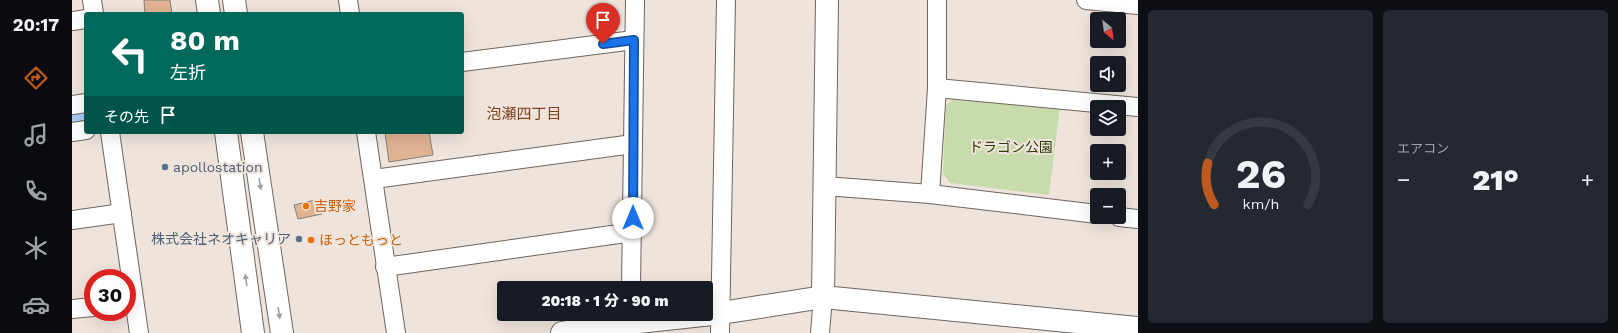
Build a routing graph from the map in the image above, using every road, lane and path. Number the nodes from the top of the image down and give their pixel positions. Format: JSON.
{"nodes":[{"id":1,"x":92,"y":0,"type":"edge"},
{"id":2,"x":207,"y":0,"type":"edge"},
{"id":3,"x":234,"y":0,"type":"edge"},
{"id":4,"x":348,"y":0,"type":"edge"},
{"id":5,"x":635,"y":0,"type":"edge"},
{"id":6,"x":726,"y":0,"type":"edge"},
{"id":7,"x":827,"y":0,"type":"edge"},
{"id":8,"x":937,"y":0,"type":"edge"},
{"id":9,"x":1086,"y":0,"type":"edge"},
{"id":10,"x":1138,"y":5,"type":"edge"},
{"id":11,"x":94,"y":12,"type":"edge"},
{"id":12,"x":209,"y":12,"type":"edge"},
{"id":13,"x":236,"y":12,"type":"edge"},
{"id":14,"x":350,"y":12,"type":"edge"},
{"id":15,"x":84,"y":19,"type":"edge"},
{"id":16,"x":72,"y":21,"type":"edge"},
{"id":17,"x":634,"y":40,"type":"junction"},
{"id":18,"x":464,"y":62,"type":"edge"},
{"id":19,"x":937,"y":88,"type":"junction"},
{"id":20,"x":84,"y":103,"type":"edge"},
{"id":21,"x":72,"y":105,"type":"edge"},
{"id":22,"x":1138,"y":107,"type":"edge"},
{"id":23,"x":84,"y":130,"type":"edge"},
{"id":24,"x":72,"y":132,"type":"edge"},
{"id":25,"x":110,"y":134,"type":"edge"},
{"id":26,"x":226,"y":134,"type":"edge"},
{"id":27,"x":252,"y":134,"type":"edge"},
{"id":28,"x":366,"y":134,"type":"edge"},
{"id":29,"x":632,"y":144,"type":"junction"},
{"id":30,"x":374,"y":179,"type":"junction"},
{"id":31,"x":825,"y":186,"type":"junction"},
{"id":32,"x":930,"y":194,"type":"junction"},
{"id":33,"x":122,"y":213,"type":"junction"},
{"id":34,"x":1090,"y":213,"type":"edge"},
{"id":35,"x":1126,"y":218,"type":"edge"},
{"id":36,"x":1138,"y":219,"type":"edge"},
{"id":37,"x":72,"y":220,"type":"edge"},
{"id":38,"x":633,"y":232,"type":"junction"},
{"id":39,"x":385,"y":267,"type":"junction"},
{"id":40,"x":127,"y":269,"type":"edge"},
{"id":41,"x":631,"y":281,"type":"edge"},
{"id":42,"x":823,"y":297,"type":"junction"},
{"id":43,"x":84,"y":307,"type":"edge"},
{"id":44,"x":72,"y":309,"type":"edge"},
{"id":45,"x":136,"y":321,"type":"edge"},
{"id":46,"x":630,"y":323,"type":"edge"},
{"id":47,"x":720,"y":323,"type":"edge"},
{"id":48,"x":1138,"y":328,"type":"edge"},
{"id":49,"x":139,"y":333,"type":"edge"},
{"id":50,"x":253,"y":333,"type":"edge"},
{"id":51,"x":282,"y":333,"type":"edge"},
{"id":52,"x":396,"y":333,"type":"edge"},
{"id":53,"x":562,"y":333,"type":"edge"},
{"id":54,"x":820,"y":333,"type":"edge"}],
"edges":[{"from":1,"to":11,"type":"street"},
{"from":2,"to":12,"type":"street"},
{"from":3,"to":13,"type":"street"},
{"from":4,"to":14,"type":"street"},
{"from":5,"to":17,"type":"street"},
{"from":6,"to":47,"type":"street"},
{"from":7,"to":31,"type":"street"},
{"from":8,"to":19,"type":"street"},
{"from":9,"to":10,"type":"street"},
{"from":15,"to":16,"type":"street"},
{"from":17,"to":18,"type":"street"},
{"from":17,"to":29,"type":"street"},
{"from":19,"to":22,"type":"street"},
{"from":19,"to":32,"type":"street"},
{"from":20,"to":21,"type":"street"},
{"from":23,"to":24,"type":"street"},
{"from":25,"to":33,"type":"street"},
{"from":50,"to":26,"type":"street","one_way":true},
{"from":27,"to":51,"type":"street","one_way":true},
{"from":28,"to":30,"type":"street"},
{"from":29,"to":30,"type":"street"},
{"from":29,"to":38,"type":"street"},
{"from":30,"to":39,"type":"street"},
{"from":31,"to":32,"type":"street"},
{"from":31,"to":42,"type":"street"},
{"from":32,"to":34,"type":"street"},
{"from":33,"to":37,"type":"street"},
{"from":33,"to":40,"type":"street"},
{"from":35,"to":36,"type":"street"},
{"from":38,"to":39,"type":"street"},
{"from":38,"to":41,"type":"street"},
{"from":39,"to":52,"type":"street"},
{"from":42,"to":47,"type":"street"},
{"from":42,"to":48,"type":"street"},
{"from":42,"to":54,"type":"street"},
{"from":43,"to":44,"type":"street"},
{"from":45,"to":49,"type":"street"},
{"from":46,"to":47,"type":"street"},
{"from":46,"to":53,"type":"street"}]}
